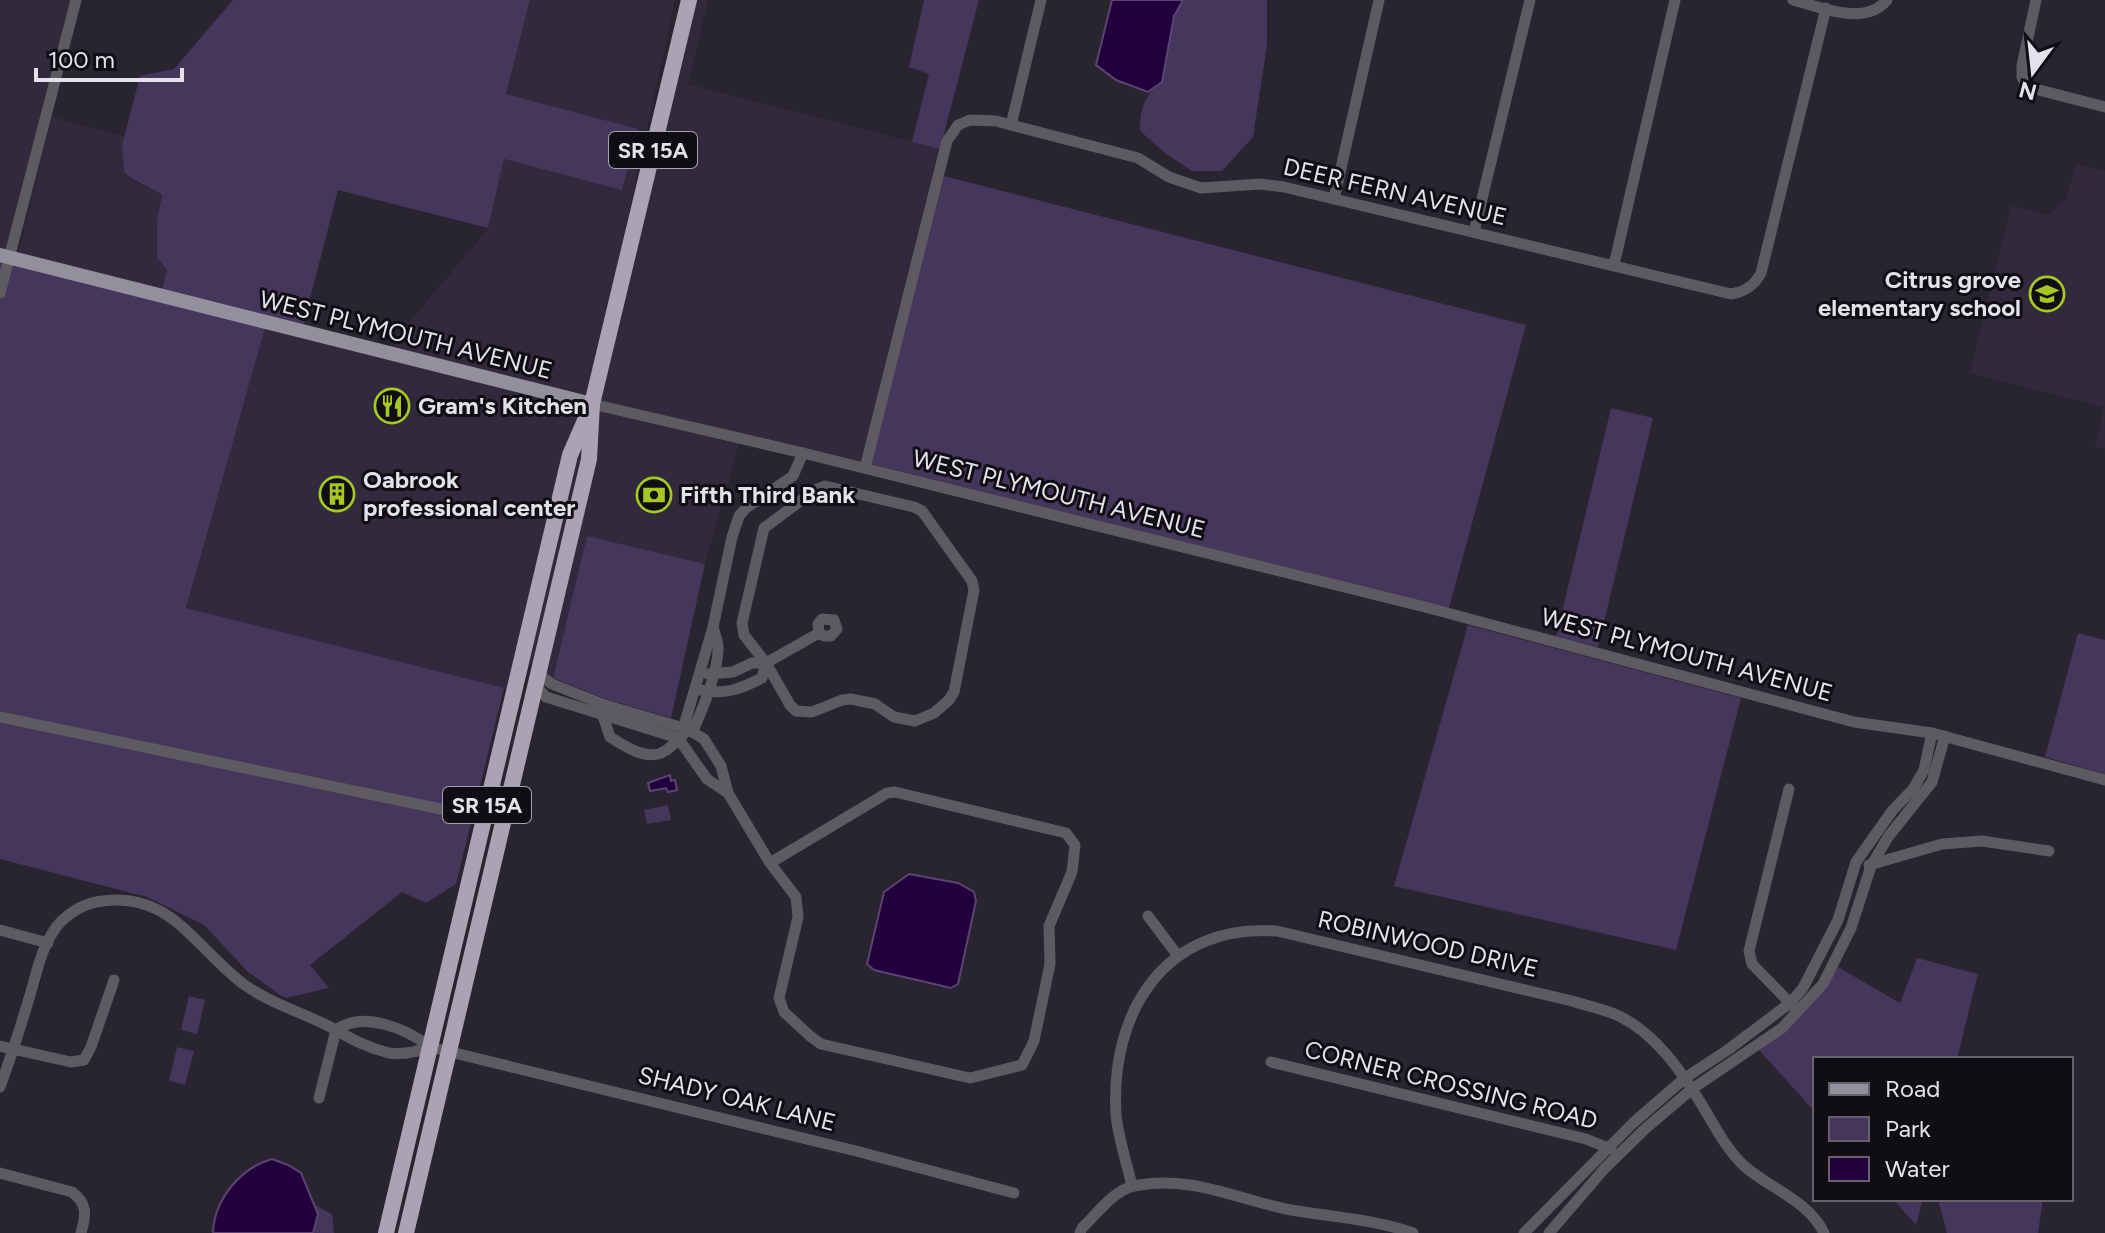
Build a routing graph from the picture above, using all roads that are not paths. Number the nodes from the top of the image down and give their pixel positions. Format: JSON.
{"nodes":[{"id":1,"x":76,"y":0,"type":"edge"},
{"id":2,"x":689,"y":0,"type":"edge"},
{"id":3,"x":1041,"y":0,"type":"edge"},
{"id":4,"x":1379,"y":0,"type":"edge"},
{"id":5,"x":1530,"y":0,"type":"edge"},
{"id":6,"x":1675,"y":0,"type":"edge"},
{"id":7,"x":1793,"y":0,"type":"edge"},
{"id":8,"x":1887,"y":0,"type":"edge"},
{"id":9,"x":2036,"y":0,"type":"edge"},
{"id":10,"x":1826,"y":8,"type":"junction"},
{"id":11,"x":2105,"y":107,"type":"edge"},
{"id":12,"x":1011,"y":125,"type":"junction"},
{"id":13,"x":1334,"y":199,"type":"junction"},
{"id":14,"x":1474,"y":232,"type":"junction"},
{"id":15,"x":4,"y":256,"type":"edge"},
{"id":16,"x":1614,"y":265,"type":"junction"},
{"id":17,"x":0,"y":293,"type":"edge"},
{"id":18,"x":592,"y":404,"type":"junction"},
{"id":19,"x":803,"y":453,"type":"junction"},
{"id":20,"x":865,"y":468,"type":"junction"},
{"id":21,"x":819,"y":633,"type":"dead end"},
{"id":22,"x":523,"y":652,"type":"junction"},
{"id":23,"x":766,"y":663,"type":"junction"},
{"id":24,"x":729,"y":672,"type":"junction"},
{"id":25,"x":706,"y":674,"type":"junction"},
{"id":26,"x":517,"y":680,"type":"junction"},
{"id":27,"x":537,"y":680,"type":"junction"},
{"id":28,"x":702,"y":690,"type":"junction"},
{"id":29,"x":731,"y":692,"type":"junction"},
{"id":30,"x":604,"y":710,"type":"junction"},
{"id":31,"x":528,"y":715,"type":"junction"},
{"id":32,"x":0,"y":717,"type":"edge"},
{"id":33,"x":1932,"y":733,"type":"junction"},
{"id":34,"x":682,"y":734,"type":"junction"},
{"id":35,"x":1945,"y":736,"type":"junction"},
{"id":36,"x":710,"y":748,"type":"junction"},
{"id":37,"x":693,"y":760,"type":"junction"},
{"id":38,"x":2105,"y":780,"type":"edge"},
{"id":39,"x":1789,"y":789,"type":"dead end"},
{"id":40,"x":728,"y":793,"type":"junction"},
{"id":41,"x":484,"y":818,"type":"junction"},
{"id":42,"x":2049,"y":851,"type":"dead end"},
{"id":43,"x":1856,"y":862,"type":"junction"},
{"id":44,"x":770,"y":863,"type":"junction"},
{"id":45,"x":1871,"y":866,"type":"junction"},
{"id":46,"x":1148,"y":916,"type":"dead end"},
{"id":47,"x":0,"y":930,"type":"edge"},
{"id":48,"x":48,"y":943,"type":"junction"},
{"id":49,"x":1178,"y":956,"type":"junction"},
{"id":50,"x":114,"y":980,"type":"dead end"},
{"id":51,"x":1794,"y":1008,"type":"junction"},
{"id":52,"x":376,"y":1025,"type":"junction"},
{"id":53,"x":336,"y":1030,"type":"junction"},
{"id":54,"x":0,"y":1046,"type":"edge"},
{"id":55,"x":372,"y":1047,"type":"junction"},
{"id":56,"x":430,"y":1047,"type":"junction"},
{"id":57,"x":14,"y":1050,"type":"junction"},
{"id":58,"x":449,"y":1052,"type":"junction"},
{"id":59,"x":1271,"y":1062,"type":"dead end"},
{"id":60,"x":1685,"y":1078,"type":"junction"},
{"id":61,"x":0,"y":1087,"type":"edge"},
{"id":62,"x":1692,"y":1089,"type":"junction"},
{"id":63,"x":319,"y":1098,"type":"dead end"},
{"id":64,"x":1613,"y":1151,"type":"junction"},
{"id":65,"x":0,"y":1173,"type":"edge"},
{"id":66,"x":1132,"y":1186,"type":"junction"},
{"id":67,"x":1014,"y":1193,"type":"dead end"},
{"id":68,"x":81,"y":1233,"type":"edge"},
{"id":69,"x":386,"y":1233,"type":"edge"},
{"id":70,"x":406,"y":1233,"type":"edge"},
{"id":71,"x":1080,"y":1233,"type":"edge"},
{"id":72,"x":1413,"y":1233,"type":"edge"},
{"id":73,"x":1524,"y":1233,"type":"edge"},
{"id":74,"x":1549,"y":1233,"type":"edge"},
{"id":75,"x":1824,"y":1233,"type":"edge"}],
"edges":[{"from":1,"to":15,"type":"street"},
{"from":2,"to":18,"type":"highway","number":"SR 15A"},
{"from":3,"to":12,"type":"street"},
{"from":4,"to":13,"type":"street"},
{"from":5,"to":14,"type":"street"},
{"from":6,"to":16,"type":"street"},
{"from":7,"to":10,"type":"street"},
{"from":8,"to":10,"type":"street"},
{"from":9,"to":11,"type":"street"},
{"from":10,"to":16,"type":"street","name":"DEER FERN AVENUE"},
{"from":12,"to":13,"type":"street","name":"DEER FERN AVENUE"},
{"from":12,"to":20,"type":"street","name":"DEER FERN AVENUE"},
{"from":13,"to":14,"type":"street","name":"DEER FERN AVENUE"},
{"from":14,"to":16,"type":"street","name":"DEER FERN AVENUE"},
{"from":15,"to":17,"type":"street"},
{"from":15,"to":18,"type":"main road","name":"WEST PLYMOUTH AVENUE"},
{"from":18,"to":19,"type":"street","name":"WEST PLYMOUTH AVENUE"},
{"from":18,"to":22,"type":"highway","number":"SR 15A"},
{"from":18,"to":27,"type":"highway","number":"SR 15A"},
{"from":19,"to":20,"type":"street","name":"WEST PLYMOUTH AVENUE"},
{"from":19,"to":25,"type":"street"},
{"from":20,"to":33,"type":"street","name":"WEST PLYMOUTH AVENUE"},
{"from":21,"to":23,"type":"street"},
{"from":22,"to":26,"type":"highway","number":"SR 15A"},
{"from":22,"to":27,"type":"highway"},
{"from":23,"to":23,"type":"street"},
{"from":23,"to":24,"type":"street"},
{"from":23,"to":29,"type":"street"},
{"from":24,"to":25,"type":"street"},
{"from":24,"to":29,"type":"street"},
{"from":25,"to":28,"type":"street"},
{"from":26,"to":31,"type":"highway"},
{"from":26,"to":41,"type":"highway","number":"SR 15A"},
{"from":27,"to":30,"type":"street"},
{"from":27,"to":31,"type":"highway","number":"SR 15A"},
{"from":28,"to":29,"type":"street"},
{"from":28,"to":34,"type":"street"},
{"from":30,"to":34,"type":"street"},
{"from":30,"to":34,"type":"street"},
{"from":31,"to":58,"type":"highway","number":"SR 15A"},
{"from":32,"to":41,"type":"street"},
{"from":33,"to":35,"type":"street","name":"WEST PLYMOUTH AVENUE"},
{"from":33,"to":43,"type":"street"},
{"from":34,"to":36,"type":"street"},
{"from":34,"to":37,"type":"street"},
{"from":35,"to":38,"type":"street","name":"WEST PLYMOUTH AVENUE"},
{"from":35,"to":45,"type":"street"},
{"from":36,"to":37,"type":"street"},
{"from":36,"to":40,"type":"street"},
{"from":37,"to":40,"type":"street"},
{"from":39,"to":51,"type":"street"},
{"from":40,"to":44,"type":"street"},
{"from":41,"to":56,"type":"highway","number":"SR 15A"},
{"from":42,"to":45,"type":"street"},
{"from":43,"to":45,"type":"street"},
{"from":43,"to":51,"type":"street"},
{"from":44,"to":44,"type":"street"},
{"from":45,"to":51,"type":"street"},
{"from":46,"to":49,"type":"street"},
{"from":47,"to":48,"type":"street"},
{"from":48,"to":53,"type":"street"},
{"from":48,"to":57,"type":"street"},
{"from":49,"to":60,"type":"street","name":"ROBINWOOD DRIVE"},
{"from":49,"to":66,"type":"street","name":"ROBINWOOD DRIVE"},
{"from":50,"to":57,"type":"street"},
{"from":51,"to":60,"type":"street"},
{"from":51,"to":62,"type":"street"},
{"from":52,"to":53,"type":"street"},
{"from":52,"to":55,"type":"street"},
{"from":52,"to":56,"type":"street"},
{"from":53,"to":55,"type":"street"},
{"from":53,"to":63,"type":"street"},
{"from":54,"to":57,"type":"street"},
{"from":55,"to":56,"type":"street"},
{"from":56,"to":58,"type":"street","name":"SHADY OAK LANE"},
{"from":56,"to":69,"type":"highway","number":"SR 15A"},
{"from":57,"to":61,"type":"street"},
{"from":58,"to":67,"type":"street","name":"SHADY OAK LANE"},
{"from":58,"to":70,"type":"highway","number":"SR 15A"},
{"from":59,"to":64,"type":"street","name":"CORNER CROSSING ROAD"},
{"from":60,"to":62,"type":"street","name":"ROBINWOOD DRIVE"},
{"from":60,"to":64,"type":"street"},
{"from":62,"to":64,"type":"street"},
{"from":62,"to":75,"type":"street","name":"ROBINWOOD DRIVE"},
{"from":64,"to":73,"type":"street"},
{"from":64,"to":74,"type":"street"},
{"from":65,"to":68,"type":"street"},
{"from":66,"to":71,"type":"street"},
{"from":66,"to":72,"type":"street"}]}
